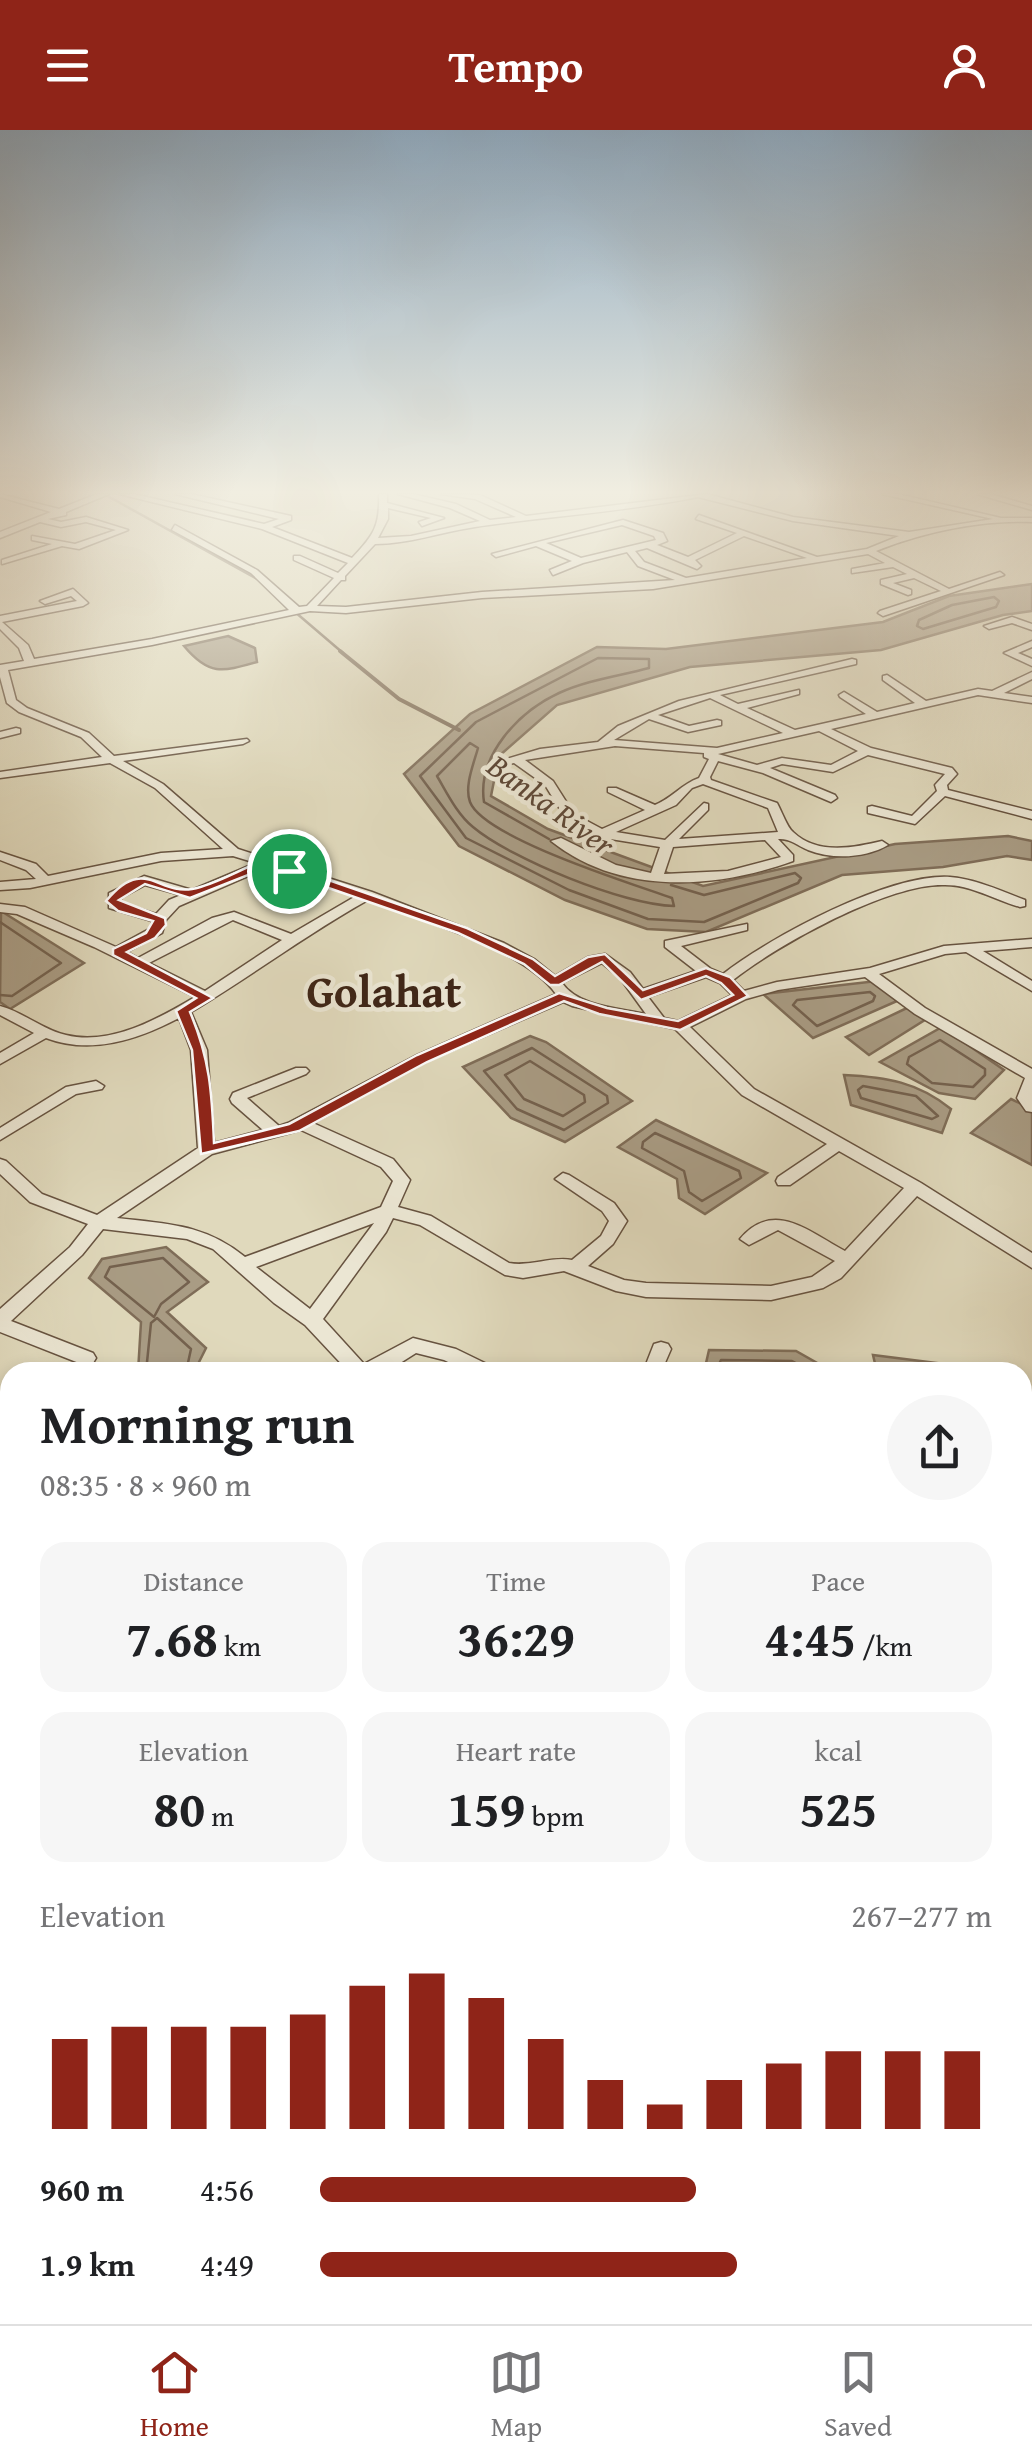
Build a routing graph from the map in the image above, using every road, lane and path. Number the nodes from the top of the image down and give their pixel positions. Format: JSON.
{"nodes":[{"id":1,"x":59,"y":596,"type":"edge"},
{"id":2,"x":77,"y":596,"type":"edge"},
{"id":3,"x":280,"y":596,"type":"edge"},
{"id":4,"x":322,"y":596,"type":"edge"},
{"id":5,"x":478,"y":596,"type":"edge"},
{"id":6,"x":935,"y":596,"type":"edge"},
{"id":7,"x":45,"y":601,"type":"dead end"},
{"id":8,"x":310,"y":608,"type":"junction"},
{"id":9,"x":293,"y":612,"type":"junction"},
{"id":10,"x":883,"y":613,"type":"dead end"},
{"id":11,"x":0,"y":621,"type":"edge"},
{"id":12,"x":989,"y":626,"type":"dead end"},
{"id":13,"x":1032,"y":626,"type":"edge"},
{"id":14,"x":1032,"y":644,"type":"edge"},
{"id":15,"x":852,"y":662,"type":"dead end"},
{"id":16,"x":30,"y":663,"type":"junction"},
{"id":17,"x":1032,"y":664,"type":"edge"},
{"id":18,"x":2,"y":668,"type":"edge"},
{"id":19,"x":1032,"y":675,"type":"edge"},
{"id":20,"x":887,"y":678,"type":"dead end"},
{"id":21,"x":796,"y":692,"type":"dead end"},
{"id":22,"x":996,"y":692,"type":"junction"},
{"id":23,"x":844,"y":694,"type":"dead end"},
{"id":24,"x":713,"y":696,"type":"junction"},
{"id":25,"x":1032,"y":700,"type":"edge"},
{"id":26,"x":925,"y":705,"type":"junction"},
{"id":27,"x":737,"y":706,"type":"junction"},
{"id":28,"x":875,"y":715,"type":"junction"},
{"id":29,"x":649,"y":716,"type":"junction"},
{"id":30,"x":717,"y":723,"type":"dead end"},
{"id":31,"x":821,"y":728,"type":"junction"},
{"id":32,"x":16,"y":731,"type":"dead end"},
{"id":33,"x":795,"y":734,"type":"junction"},
{"id":34,"x":0,"y":736,"type":"edge"},
{"id":35,"x":243,"y":741,"type":"dead end"},
{"id":36,"x":602,"y":744,"type":"junction"},
{"id":37,"x":867,"y":751,"type":"junction"},
{"id":38,"x":709,"y":755,"type":"junction"},
{"id":39,"x":515,"y":758,"type":"junction"},
{"id":40,"x":111,"y":760,"type":"junction"},
{"id":41,"x":496,"y":764,"type":"dead end"},
{"id":42,"x":758,"y":768,"type":"junction"},
{"id":43,"x":0,"y":775,"type":"edge"},
{"id":44,"x":704,"y":780,"type":"junction"},
{"id":45,"x":612,"y":790,"type":"dead end"},
{"id":46,"x":944,"y":792,"type":"junction"},
{"id":47,"x":831,"y":798,"type":"dead end"},
{"id":48,"x":704,"y":807,"type":"dead end"},
{"id":49,"x":654,"y":809,"type":"junction"},
{"id":50,"x":872,"y":810,"type":"dead end"},
{"id":51,"x":1032,"y":814,"type":"edge"},
{"id":52,"x":785,"y":833,"type":"junction"},
{"id":53,"x":602,"y":834,"type":"junction"},
{"id":54,"x":770,"y":838,"type":"junction"},
{"id":55,"x":556,"y":841,"type":"dead end"},
{"id":56,"x":668,"y":844,"type":"junction"},
{"id":57,"x":882,"y":846,"type":"dead end"},
{"id":58,"x":234,"y":852,"type":"junction"},
{"id":59,"x":0,"y":856,"type":"edge"},
{"id":60,"x":268,"y":863,"type":"junction"},
{"id":61,"x":657,"y":878,"type":"junction"},
{"id":62,"x":46,"y":881,"type":"junction"},
{"id":63,"x":0,"y":886,"type":"edge"},
{"id":64,"x":190,"y":894,"type":"junction"},
{"id":65,"x":367,"y":895,"type":"junction"},
{"id":66,"x":1020,"y":903,"type":"dead end"},
{"id":67,"x":0,"y":908,"type":"edge"},
{"id":68,"x":159,"y":918,"type":"junction"},
{"id":69,"x":742,"y":927,"type":"dead end"},
{"id":70,"x":292,"y":939,"type":"junction"},
{"id":71,"x":1032,"y":942,"type":"edge"},
{"id":72,"x":968,"y":948,"type":"junction"},
{"id":73,"x":117,"y":952,"type":"junction"},
{"id":74,"x":139,"y":963,"type":"junction"},
{"id":75,"x":706,"y":972,"type":"junction"},
{"id":76,"x":866,"y":972,"type":"junction"},
{"id":77,"x":726,"y":980,"type":"junction"},
{"id":78,"x":1032,"y":987,"type":"edge"},
{"id":79,"x":559,"y":989,"type":"junction"},
{"id":80,"x":641,"y":996,"type":"junction"},
{"id":81,"x":741,"y":996,"type":"junction"},
{"id":82,"x":206,"y":998,"type":"junction"},
{"id":83,"x":0,"y":1010,"type":"edge"},
{"id":84,"x":183,"y":1011,"type":"junction"},
{"id":85,"x":659,"y":1022,"type":"junction"},
{"id":86,"x":680,"y":1026,"type":"junction"},
{"id":87,"x":44,"y":1033,"type":"junction"},
{"id":88,"x":0,"y":1059,"type":"edge"},
{"id":89,"x":300,"y":1071,"type":"dead end"},
{"id":90,"x":1032,"y":1077,"type":"edge"},
{"id":91,"x":96,"y":1086,"type":"dead end"},
{"id":92,"x":1032,"y":1106,"type":"edge"},
{"id":93,"x":301,"y":1124,"type":"junction"},
{"id":94,"x":277,"y":1134,"type":"junction"},
{"id":95,"x":0,"y":1135,"type":"edge"},
{"id":96,"x":838,"y":1144,"type":"junction"},
{"id":97,"x":206,"y":1150,"type":"junction"},
{"id":98,"x":0,"y":1166,"type":"edge"},
{"id":99,"x":562,"y":1178,"type":"dead end"},
{"id":100,"x":784,"y":1181,"type":"dead end"},
{"id":101,"x":915,"y":1187,"type":"junction"},
{"id":102,"x":8,"y":1188,"type":"edge"},
{"id":103,"x":388,"y":1212,"type":"junction"},
{"id":104,"x":99,"y":1222,"type":"junction"},
{"id":105,"x":750,"y":1238,"type":"dead end"},
{"id":106,"x":1029,"y":1255,"type":"edge"},
{"id":107,"x":848,"y":1260,"type":"junction"},
{"id":108,"x":243,"y":1265,"type":"junction"},
{"id":109,"x":575,"y":1267,"type":"junction"},
{"id":110,"x":312,"y":1320,"type":"junction"},
{"id":111,"x":0,"y":1322,"type":"edge"},
{"id":112,"x":660,"y":1349,"type":"dead end"},
{"id":113,"x":86,"y":1358,"type":"dead end"},
{"id":114,"x":351,"y":1362,"type":"edge"},
{"id":115,"x":387,"y":1362,"type":"edge"},
{"id":116,"x":465,"y":1362,"type":"edge"},
{"id":117,"x":655,"y":1362,"type":"edge"},
{"id":118,"x":1032,"y":1532,"type":"edge"},
{"id":119,"x":1032,"y":1541,"type":"edge"}],
"edges":[{"from":1,"to":7,"type":"street"},
{"from":2,"to":11,"type":"street"},
{"from":3,"to":9,"type":"street"},
{"from":4,"to":8,"type":"street"},
{"from":5,"to":8,"type":"street"},
{"from":6,"to":10,"type":"street"},
{"from":8,"to":9,"type":"street"},
{"from":9,"to":16,"type":"street"},
{"from":11,"to":16,"type":"street"},
{"from":12,"to":13,"type":"street"},
{"from":14,"to":17,"type":"street"},
{"from":15,"to":24,"type":"street"},
{"from":16,"to":18,"type":"street"},
{"from":18,"to":40,"type":"street"},
{"from":19,"to":22,"type":"street"},
{"from":20,"to":26,"type":"street"},
{"from":21,"to":27,"type":"street"},
{"from":22,"to":25,"type":"street"},
{"from":22,"to":26,"type":"street"},
{"from":23,"to":28,"type":"street"},
{"from":24,"to":27,"type":"street"},
{"from":24,"to":29,"type":"street"},
{"from":26,"to":28,"type":"street"},
{"from":27,"to":33,"type":"street"},
{"from":28,"to":31,"type":"street"},
{"from":29,"to":30,"type":"street"},
{"from":29,"to":36,"type":"street"},
{"from":31,"to":33,"type":"street"},
{"from":31,"to":37,"type":"street"},
{"from":32,"to":34,"type":"street"},
{"from":33,"to":38,"type":"street"},
{"from":35,"to":40,"type":"street"},
{"from":36,"to":38,"type":"street"},
{"from":36,"to":39,"type":"street"},
{"from":37,"to":42,"type":"street"},
{"from":37,"to":46,"type":"street"},
{"from":38,"to":42,"type":"street"},
{"from":38,"to":44,"type":"street"},
{"from":39,"to":41,"type":"street"},
{"from":39,"to":53,"type":"street"},
{"from":40,"to":43,"type":"street"},
{"from":40,"to":58,"type":"street"},
{"from":42,"to":47,"type":"street"},
{"from":44,"to":49,"type":"street"},
{"from":44,"to":52,"type":"street"},
{"from":45,"to":49,"type":"street"},
{"from":46,"to":50,"type":"street"},
{"from":46,"to":51,"type":"street"},
{"from":48,"to":56,"type":"street"},
{"from":49,"to":53,"type":"street"},
{"from":52,"to":54,"type":"street"},
{"from":52,"to":57,"type":"street"},
{"from":53,"to":56,"type":"street"},
{"from":54,"to":56,"type":"street"},
{"from":54,"to":61,"type":"street"},
{"from":55,"to":61,"type":"street"},
{"from":56,"to":61,"type":"street"},
{"from":58,"to":60,"type":"street"},
{"from":58,"to":62,"type":"street"},
{"from":59,"to":62,"type":"street"},
{"from":60,"to":64,"type":"street"},
{"from":60,"to":65,"type":"street"},
{"from":62,"to":63,"type":"street"},
{"from":64,"to":68,"type":"street"},
{"from":64,"to":68,"type":"street"},
{"from":65,"to":70,"type":"street"},
{"from":65,"to":79,"type":"street"},
{"from":66,"to":77,"type":"street"},
{"from":67,"to":73,"type":"street"},
{"from":68,"to":73,"type":"street"},
{"from":69,"to":75,"type":"street"},
{"from":70,"to":74,"type":"street"},
{"from":70,"to":82,"type":"street"},
{"from":71,"to":72,"type":"street"},
{"from":72,"to":76,"type":"street"},
{"from":72,"to":78,"type":"street"},
{"from":73,"to":74,"type":"street"},
{"from":74,"to":82,"type":"street"},
{"from":75,"to":77,"type":"street"},
{"from":75,"to":80,"type":"street"},
{"from":76,"to":81,"type":"street"},
{"from":76,"to":90,"type":"street"},
{"from":77,"to":81,"type":"street"},
{"from":79,"to":80,"type":"street"},
{"from":79,"to":85,"type":"street"},
{"from":79,"to":93,"type":"street"},
{"from":80,"to":85,"type":"street"},
{"from":81,"to":86,"type":"street"},
{"from":82,"to":84,"type":"street"},
{"from":83,"to":87,"type":"street"},
{"from":84,"to":87,"type":"street"},
{"from":84,"to":97,"type":"street"},
{"from":85,"to":86,"type":"street"},
{"from":86,"to":96,"type":"street"},
{"from":87,"to":88,"type":"street"},
{"from":89,"to":94,"type":"street"},
{"from":90,"to":92,"type":"street"},
{"from":91,"to":95,"type":"street"},
{"from":93,"to":94,"type":"street"},
{"from":93,"to":103,"type":"street"},
{"from":94,"to":97,"type":"street"},
{"from":96,"to":100,"type":"street"},
{"from":96,"to":101,"type":"street"},
{"from":97,"to":104,"type":"street"},
{"from":98,"to":102,"type":"street"},
{"from":99,"to":109,"type":"street"},
{"from":101,"to":106,"type":"street"},
{"from":101,"to":107,"type":"street"},
{"from":102,"to":104,"type":"street"},
{"from":103,"to":108,"type":"street"},
{"from":103,"to":109,"type":"street"},
{"from":103,"to":110,"type":"street"},
{"from":104,"to":108,"type":"street"},
{"from":104,"to":111,"type":"street"},
{"from":105,"to":107,"type":"street"},
{"from":107,"to":109,"type":"street"},
{"from":108,"to":110,"type":"street"},
{"from":110,"to":114,"type":"street"},
{"from":111,"to":113,"type":"street"},
{"from":112,"to":117,"type":"street"},
{"from":115,"to":116,"type":"street"},
{"from":118,"to":119,"type":"street"}]}
